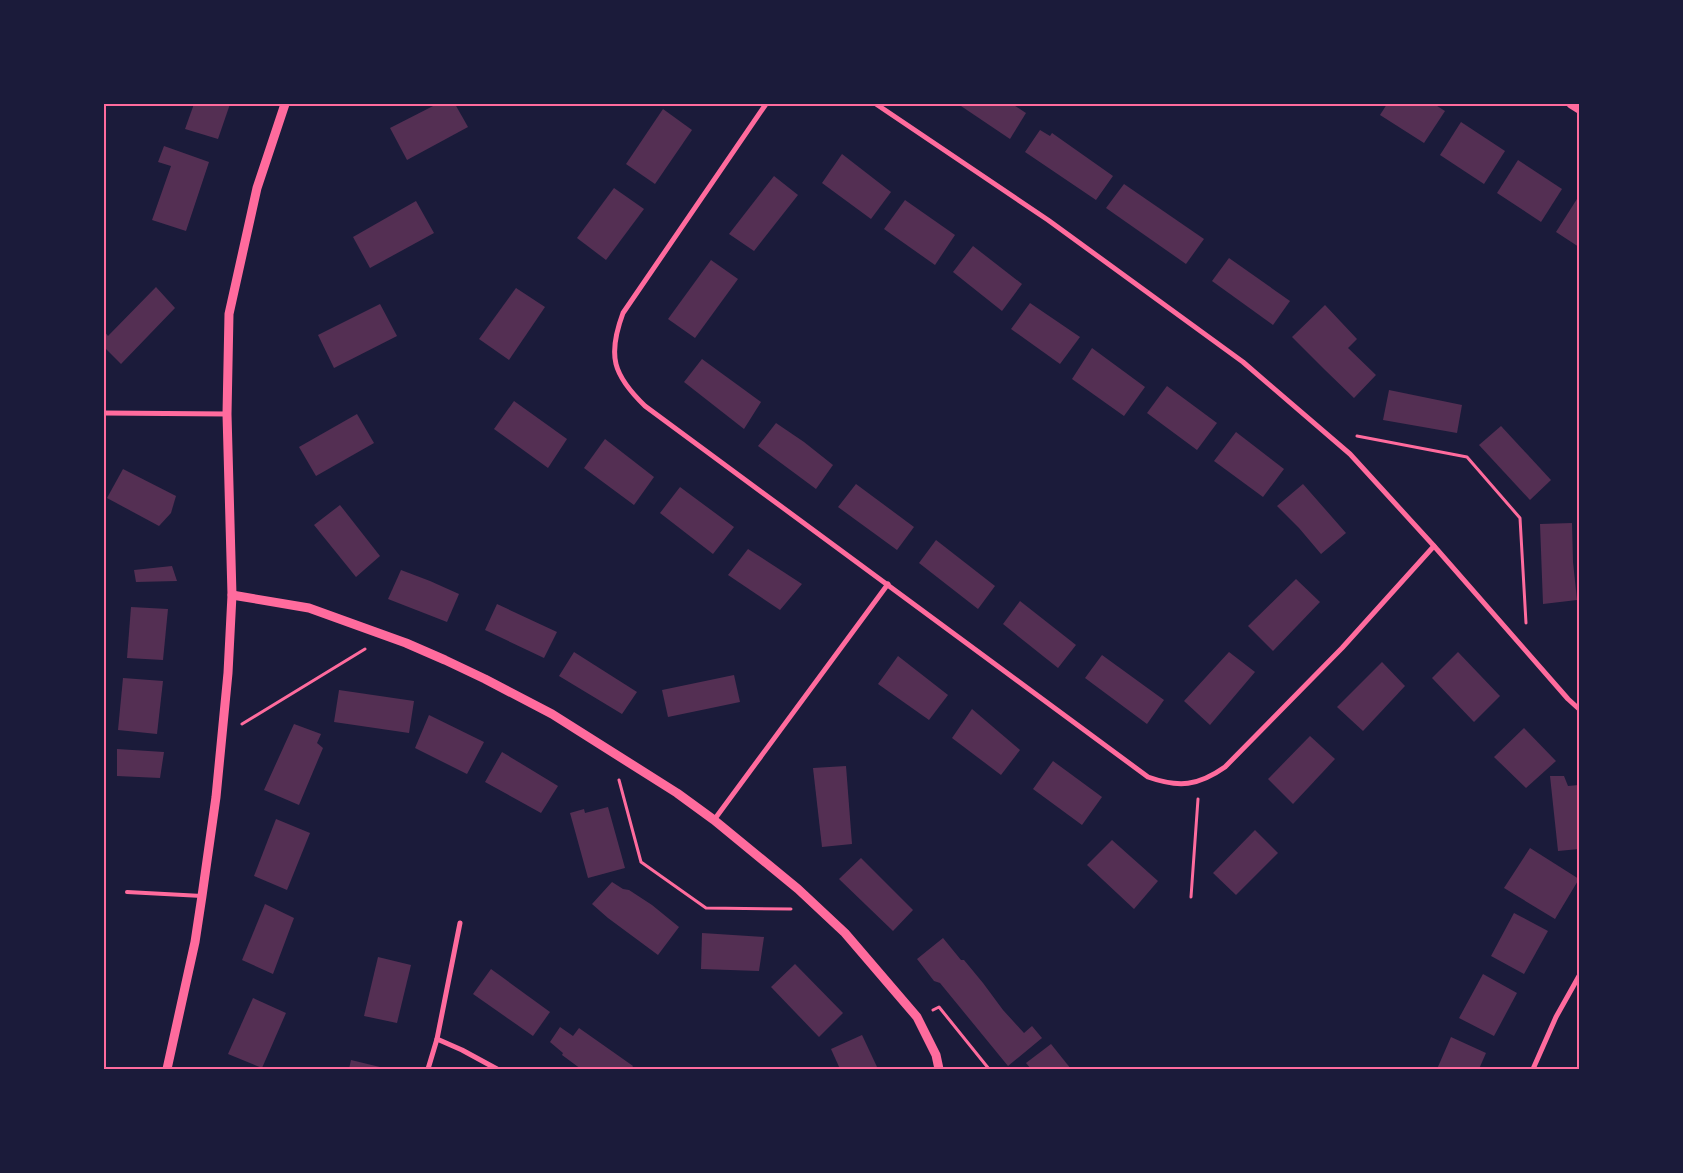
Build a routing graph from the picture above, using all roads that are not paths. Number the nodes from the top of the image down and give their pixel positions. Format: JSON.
{"nodes":[{"id":1,"x":285,"y":104,"type":"edge"},
{"id":2,"x":766,"y":104,"type":"edge"},
{"id":3,"x":876,"y":104,"type":"edge"},
{"id":4,"x":1571,"y":104,"type":"edge"},
{"id":5,"x":1579,"y":110,"type":"edge"},
{"id":6,"x":104,"y":413,"type":"edge"},
{"id":7,"x":227,"y":414,"type":"junction"},
{"id":8,"x":1434,"y":546,"type":"junction"},
{"id":9,"x":888,"y":584,"type":"junction"},
{"id":10,"x":232,"y":595,"type":"junction"},
{"id":11,"x":1579,"y":709,"type":"edge"},
{"id":12,"x":714,"y":820,"type":"junction"},
{"id":13,"x":127,"y":892,"type":"dead end"},
{"id":14,"x":202,"y":896,"type":"junction"},
{"id":15,"x":460,"y":923,"type":"dead end"},
{"id":16,"x":1579,"y":976,"type":"edge"},
{"id":17,"x":436,"y":1039,"type":"junction"},
{"id":18,"x":167,"y":1069,"type":"edge"},
{"id":19,"x":428,"y":1069,"type":"edge"},
{"id":20,"x":497,"y":1069,"type":"edge"},
{"id":21,"x":939,"y":1069,"type":"edge"},
{"id":22,"x":1533,"y":1069,"type":"edge"}],
"edges":[{"from":1,"to":7,"type":"street"},
{"from":2,"to":9,"type":"street"},
{"from":3,"to":8,"type":"street"},
{"from":4,"to":5,"type":"street"},
{"from":6,"to":7,"type":"street"},
{"from":7,"to":10,"type":"street"},
{"from":8,"to":9,"type":"street"},
{"from":8,"to":11,"type":"street"},
{"from":9,"to":12,"type":"street"},
{"from":10,"to":12,"type":"street"},
{"from":10,"to":14,"type":"street"},
{"from":12,"to":21,"type":"street"},
{"from":13,"to":14,"type":"lane"},
{"from":14,"to":18,"type":"street"},
{"from":15,"to":17,"type":"street"},
{"from":16,"to":22,"type":"street"},
{"from":17,"to":19,"type":"street"},
{"from":17,"to":20,"type":"street"}]}
